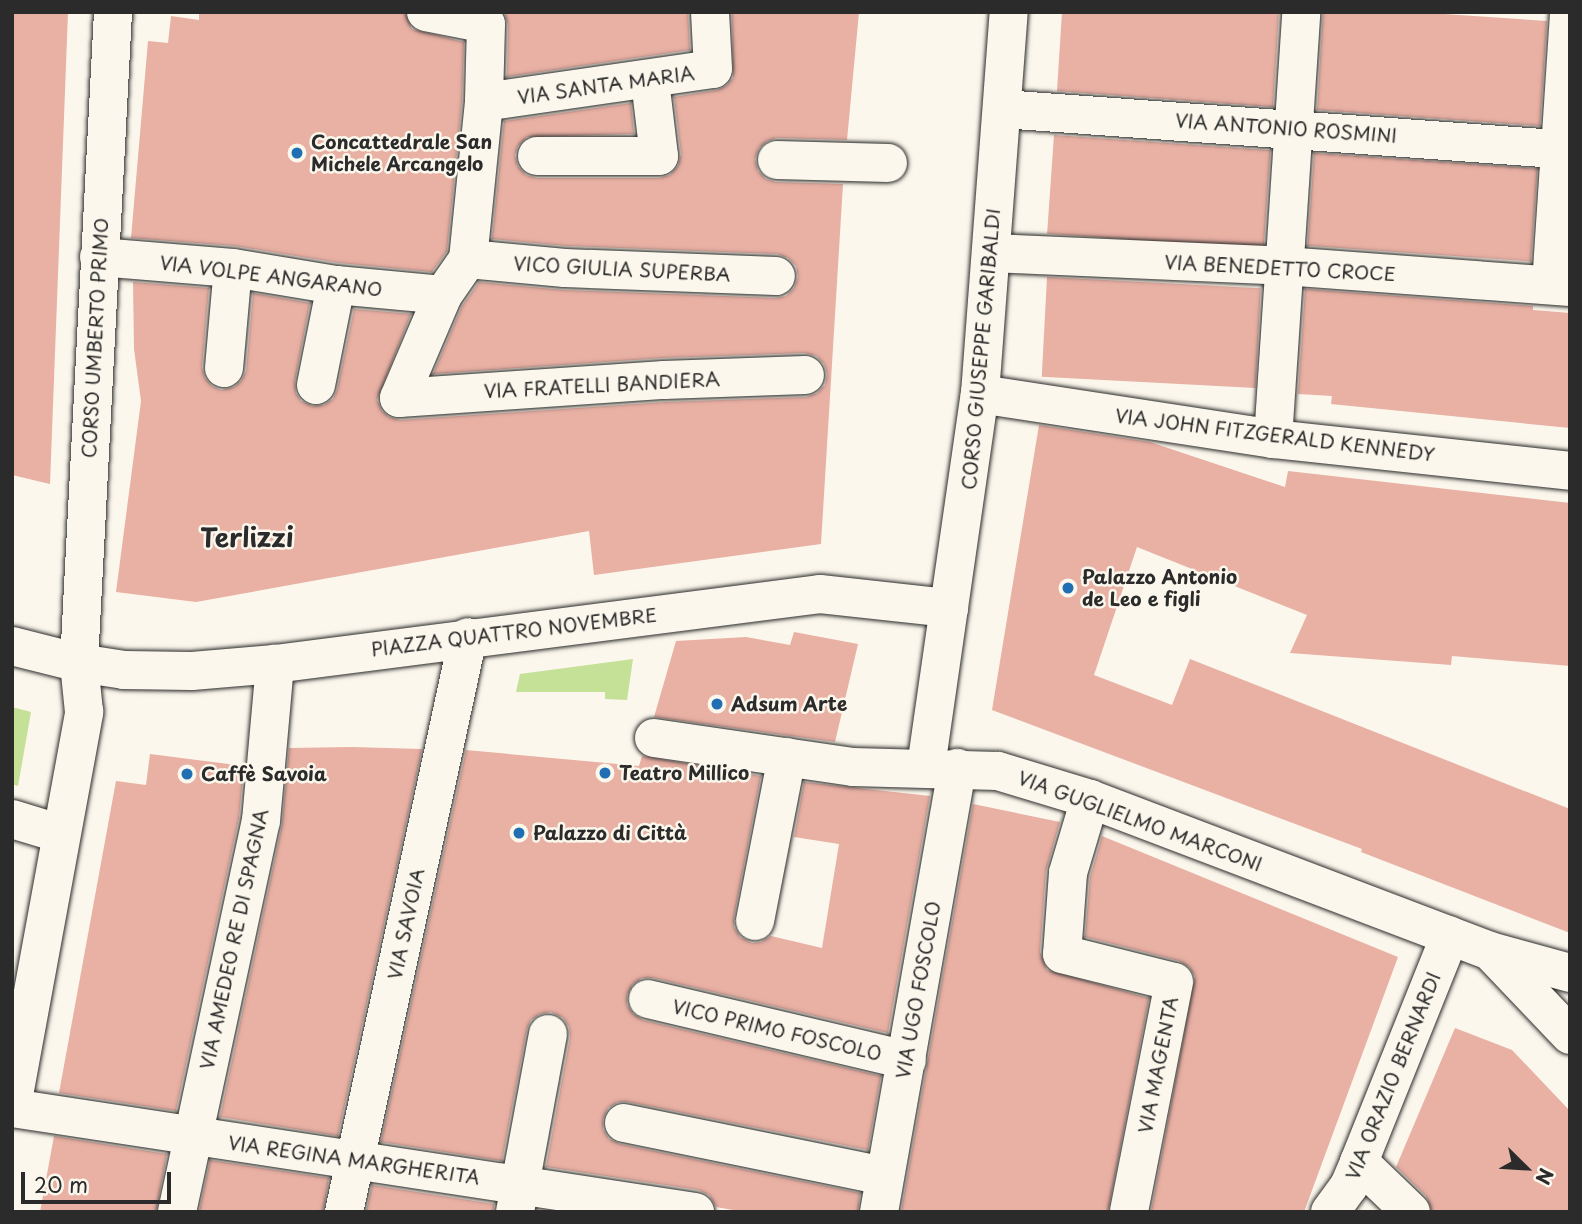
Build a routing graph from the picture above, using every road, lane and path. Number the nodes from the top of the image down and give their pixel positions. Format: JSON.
{"nodes":[{"id":1,"x":113,"y":12,"type":"edge"},
{"id":2,"x":426,"y":12,"type":"edge"},
{"id":3,"x":710,"y":12,"type":"edge"},
{"id":4,"x":1009,"y":12,"type":"edge"},
{"id":5,"x":1301,"y":12,"type":"edge"},
{"id":6,"x":1569,"y":12,"type":"edge"},
{"id":7,"x":650,"y":80,"type":"junction"},
{"id":8,"x":484,"y":102,"type":"junction"},
{"id":9,"x":1002,"y":109,"type":"junction"},
{"id":10,"x":1293,"y":128,"type":"junction"},
{"id":11,"x":1566,"y":149,"type":"edge"},
{"id":12,"x":537,"y":156,"type":"dead end"},
{"id":13,"x":777,"y":160,"type":"dead end"},
{"id":14,"x":888,"y":163,"type":"dead end"},
{"id":15,"x":991,"y":253,"type":"junction"},
{"id":16,"x":99,"y":257,"type":"junction"},
{"id":17,"x":468,"y":259,"type":"junction"},
{"id":18,"x":1284,"y":266,"type":"junction"},
{"id":19,"x":233,"y":268,"type":"junction"},
{"id":20,"x":776,"y":276,"type":"dead end"},
{"id":21,"x":336,"y":285,"type":"junction"},
{"id":22,"x":1560,"y":286,"type":"edge"},
{"id":23,"x":443,"y":295,"type":"junction"},
{"id":24,"x":224,"y":368,"type":"dead end"},
{"id":25,"x":805,"y":376,"type":"dead end"},
{"id":26,"x":316,"y":385,"type":"dead end"},
{"id":27,"x":980,"y":394,"type":"junction"},
{"id":28,"x":1273,"y":439,"type":"junction"},
{"id":29,"x":1570,"y":471,"type":"edge"},
{"id":30,"x":949,"y":608,"type":"junction"},
{"id":31,"x":468,"y":637,"type":"junction"},
{"id":32,"x":12,"y":646,"type":"edge"},
{"id":33,"x":79,"y":663,"type":"junction"},
{"id":34,"x":275,"y":664,"type":"junction"},
{"id":35,"x":654,"y":737,"type":"dead end"},
{"id":36,"x":787,"y":757,"type":"junction"},
{"id":37,"x":941,"y":768,"type":"junction"},
{"id":38,"x":1090,"y":799,"type":"junction"},
{"id":39,"x":12,"y":819,"type":"edge"},
{"id":40,"x":61,"y":834,"type":"junction"},
{"id":41,"x":755,"y":921,"type":"dead end"},
{"id":42,"x":1450,"y":936,"type":"junction"},
{"id":43,"x":1490,"y":951,"type":"junction"},
{"id":44,"x":1570,"y":973,"type":"edge"},
{"id":45,"x":648,"y":999,"type":"dead end"},
{"id":46,"x":548,"y":1034,"type":"dead end"},
{"id":47,"x":1570,"y":1035,"type":"edge"},
{"id":48,"x":906,"y":1060,"type":"junction"},
{"id":49,"x":12,"y":1107,"type":"edge"},
{"id":50,"x":624,"y":1123,"type":"dead end"},
{"id":51,"x":192,"y":1136,"type":"junction"},
{"id":52,"x":355,"y":1159,"type":"junction"},
{"id":53,"x":1359,"y":1162,"type":"junction"},
{"id":54,"x":882,"y":1194,"type":"edge"},
{"id":55,"x":518,"y":1198,"type":"edge"},
{"id":56,"x":626,"y":1206,"type":"edge"},
{"id":57,"x":177,"y":1212,"type":"edge"},
{"id":58,"x":344,"y":1212,"type":"edge"},
{"id":59,"x":695,"y":1212,"type":"edge"},
{"id":60,"x":1129,"y":1212,"type":"edge"},
{"id":61,"x":1330,"y":1212,"type":"edge"},
{"id":62,"x":1411,"y":1212,"type":"edge"}],
"edges":[{"from":1,"to":16,"type":"street","name":"CORSO UMBERTO PRIMO"},
{"from":2,"to":8,"type":"street"},
{"from":3,"to":7,"type":"street","name":"VIA SANTA MARIA"},
{"from":4,"to":9,"type":"street","name":"CORSO GIUSEPPE GARIBALDI"},
{"from":5,"to":10,"type":"street"},
{"from":6,"to":11,"type":"street"},
{"from":7,"to":8,"type":"street","name":"VIA SANTA MARIA"},
{"from":7,"to":12,"type":"street"},
{"from":8,"to":17,"type":"street"},
{"from":9,"to":10,"type":"street","name":"VIA ANTONIO ROSMINI"},
{"from":9,"to":15,"type":"street","name":"CORSO GIUSEPPE GARIBALDI"},
{"from":10,"to":11,"type":"street","name":"VIA ANTONIO ROSMINI"},
{"from":10,"to":18,"type":"street"},
{"from":11,"to":22,"type":"street"},
{"from":13,"to":14,"type":"street"},
{"from":15,"to":18,"type":"street","name":"VIA BENEDETTO CROCE"},
{"from":15,"to":27,"type":"street","name":"CORSO GIUSEPPE GARIBALDI"},
{"from":16,"to":19,"type":"street","name":"VIA VOLPE ANGARANO"},
{"from":16,"to":33,"type":"street","name":"CORSO UMBERTO PRIMO"},
{"from":17,"to":20,"type":"street","name":"VICO GIULIA SUPERBA"},
{"from":17,"to":23,"type":"street"},
{"from":18,"to":22,"type":"street","name":"VIA BENEDETTO CROCE"},
{"from":18,"to":28,"type":"street"},
{"from":19,"to":21,"type":"street","name":"VIA VOLPE ANGARANO"},
{"from":19,"to":24,"type":"street"},
{"from":21,"to":23,"type":"street","name":"VIA VOLPE ANGARANO"},
{"from":21,"to":26,"type":"street"},
{"from":23,"to":25,"type":"street","name":"VIA FRATELLI BANDIERA"},
{"from":27,"to":28,"type":"street","name":"VIA JOHN FITZGERALD KENNEDY"},
{"from":27,"to":30,"type":"street","name":"CORSO GIUSEPPE GARIBALDI"},
{"from":28,"to":29,"type":"street","name":"VIA JOHN FITZGERALD KENNEDY"},
{"from":30,"to":31,"type":"street","name":"PIAZZA QUATTRO NOVEMBRE"},
{"from":30,"to":37,"type":"street","name":"CORSO GIUSEPPE GARIBALDI"},
{"from":31,"to":34,"type":"street","name":"PIAZZA QUATTRO NOVEMBRE"},
{"from":31,"to":52,"type":"street","name":"VIA SAVOIA"},
{"from":32,"to":33,"type":"street","name":"PIAZZA QUATTRO NOVEMBRE"},
{"from":33,"to":34,"type":"street","name":"PIAZZA QUATTRO NOVEMBRE"},
{"from":33,"to":40,"type":"street","name":"CORSO UMBERTO PRIMO"},
{"from":34,"to":51,"type":"street","name":"VIA AMEDEO RE DI SPAGNA"},
{"from":35,"to":36,"type":"street","name":"VIA GUGLIELMO MARCONI"},
{"from":36,"to":37,"type":"street","name":"VIA GUGLIELMO MARCONI"},
{"from":36,"to":41,"type":"street"},
{"from":37,"to":38,"type":"street","name":"VIA GUGLIELMO MARCONI"},
{"from":37,"to":48,"type":"street","name":"VIA UGO FOSCOLO"},
{"from":38,"to":42,"type":"street","name":"VIA GUGLIELMO MARCONI"},
{"from":38,"to":60,"type":"street","name":"VIA MAGENTA"},
{"from":39,"to":40,"type":"street"},
{"from":40,"to":49,"type":"street","name":"CORSO UMBERTO PRIMO"},
{"from":42,"to":43,"type":"street","name":"VIA GUGLIELMO MARCONI"},
{"from":42,"to":53,"type":"street","name":"VIA ORAZIO BERNARDI"},
{"from":43,"to":44,"type":"street","name":"VIA GUGLIELMO MARCONI"},
{"from":43,"to":47,"type":"street"},
{"from":45,"to":48,"type":"street","name":"VICO PRIMO FOSCOLO"},
{"from":46,"to":55,"type":"street"},
{"from":48,"to":54,"type":"street","name":"VIA UGO FOSCOLO"},
{"from":49,"to":51,"type":"street","name":"VIA REGINA MARGHERITA"},
{"from":50,"to":54,"type":"street"},
{"from":51,"to":52,"type":"street","name":"VIA REGINA MARGHERITA"},
{"from":51,"to":57,"type":"street","name":"VIA AMEDEO RE DI SPAGNA"},
{"from":52,"to":55,"type":"street","name":"VIA REGINA MARGHERITA"},
{"from":52,"to":58,"type":"street","name":"VIA SAVOIA"},
{"from":53,"to":61,"type":"street","name":"VIA ORAZIO BERNARDI"},
{"from":53,"to":62,"type":"street"},
{"from":55,"to":56,"type":"street","name":"VIA REGINA MARGHERITA"},
{"from":56,"to":59,"type":"street","name":"VIA REGINA MARGHERITA"}]}
